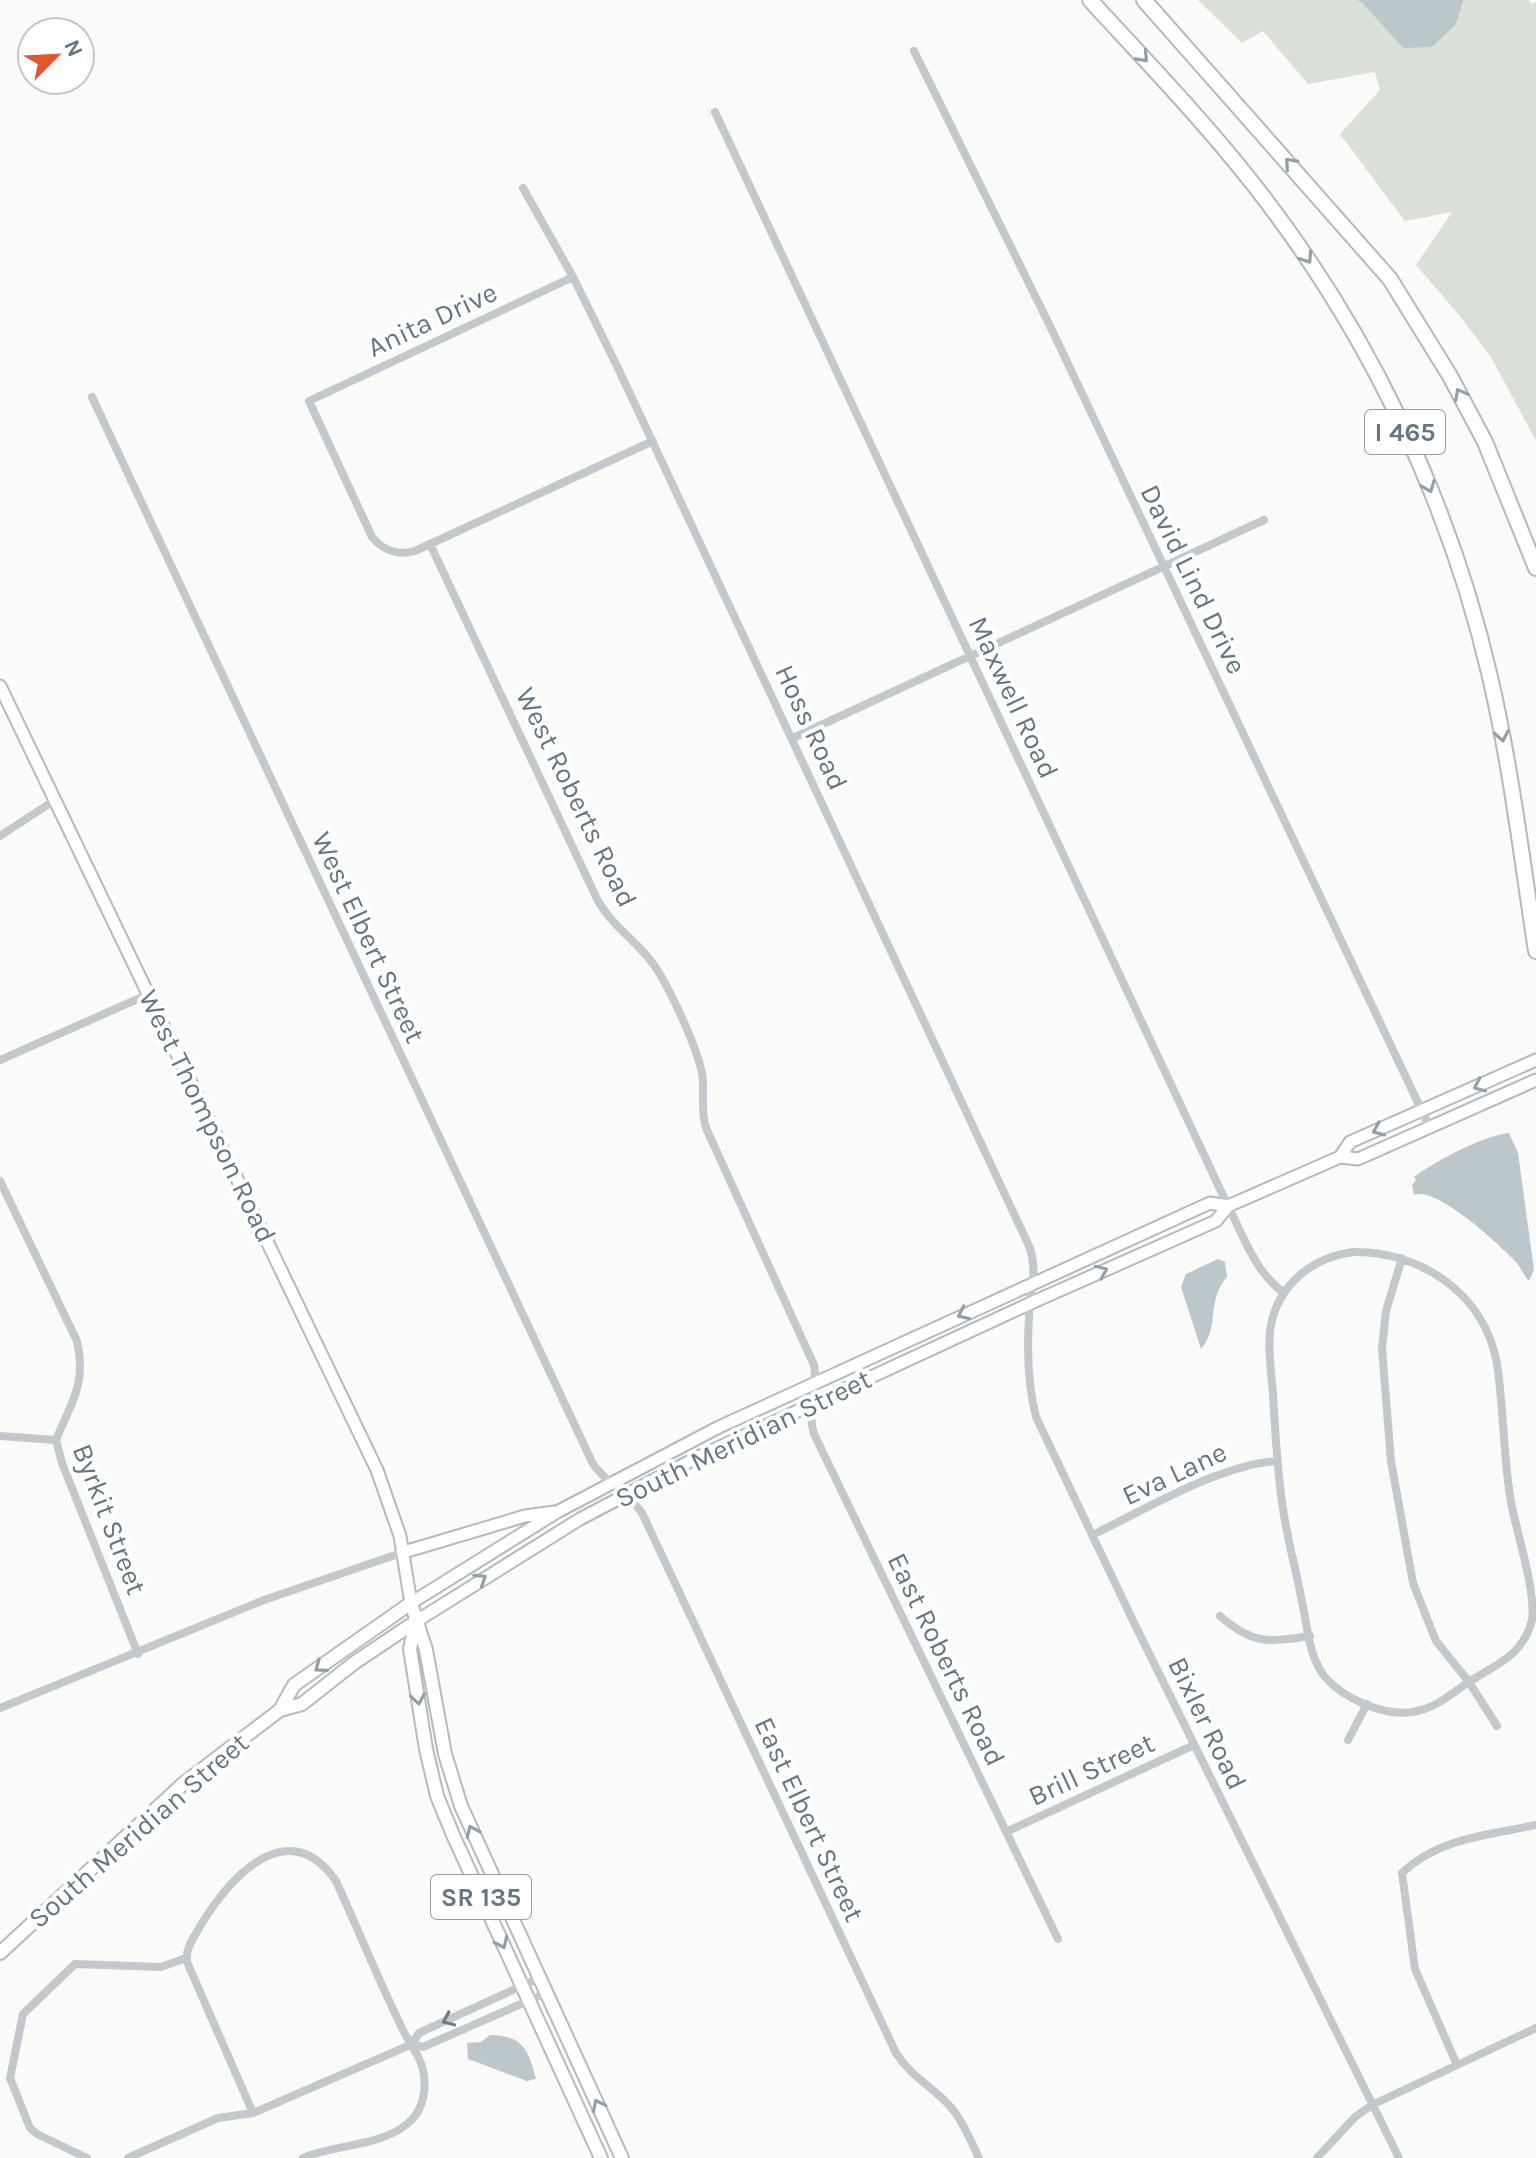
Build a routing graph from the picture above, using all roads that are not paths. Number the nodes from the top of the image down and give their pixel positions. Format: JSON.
{"nodes":[{"id":1,"x":1090,"y":0,"type":"edge"},
{"id":2,"x":1144,"y":0,"type":"edge"},
{"id":3,"x":914,"y":51,"type":"dead end"},
{"id":4,"x":715,"y":112,"type":"dead end"},
{"id":5,"x":523,"y":188,"type":"dead end"},
{"id":6,"x":573,"y":277,"type":"junction"},
{"id":7,"x":92,"y":397,"type":"dead end"},
{"id":8,"x":653,"y":441,"type":"junction"},
{"id":9,"x":1264,"y":520,"type":"dead end"},
{"id":10,"x":430,"y":544,"type":"junction"},
{"id":11,"x":1163,"y":565,"type":"junction"},
{"id":12,"x":1536,"y":568,"type":"edge"},
{"id":13,"x":970,"y":655,"type":"junction"},
{"id":14,"x":0,"y":686,"type":"edge"},
{"id":15,"x":793,"y":738,"type":"junction"},
{"id":16,"x":55,"y":800,"type":"junction"},
{"id":17,"x":0,"y":836,"type":"edge"},
{"id":18,"x":1536,"y":951,"type":"edge"},
{"id":19,"x":149,"y":994,"type":"junction"},
{"id":20,"x":0,"y":1060,"type":"edge"},
{"id":21,"x":1536,"y":1060,"type":"edge"},
{"id":22,"x":1536,"y":1080,"type":"edge"},
{"id":23,"x":1423,"y":1111,"type":"junction"},
{"id":24,"x":1430,"y":1128,"type":"junction"},
{"id":25,"x":1340,"y":1157,"type":"junction"},
{"id":26,"x":0,"y":1181,"type":"edge"},
{"id":27,"x":1228,"y":1206,"type":"junction"},
{"id":28,"x":1402,"y":1258,"type":"junction"},
{"id":29,"x":1032,"y":1293,"type":"junction"},
{"id":30,"x":1284,"y":1293,"type":"junction"},
{"id":31,"x":815,"y":1382,"type":"junction"},
{"id":32,"x":811,"y":1399,"type":"junction"},
{"id":33,"x":0,"y":1436,"type":"edge"},
{"id":34,"x":56,"y":1440,"type":"junction"},
{"id":35,"x":1277,"y":1461,"type":"junction"},
{"id":36,"x":618,"y":1488,"type":"junction"},
{"id":37,"x":557,"y":1512,"type":"junction"},
{"id":38,"x":1092,"y":1535,"type":"junction"},
{"id":39,"x":404,"y":1552,"type":"junction"},
{"id":40,"x":411,"y":1603,"type":"junction"},
{"id":41,"x":1220,"y":1616,"type":"dead end"},
{"id":42,"x":415,"y":1622,"type":"junction"},
{"id":43,"x":1310,"y":1636,"type":"junction"},
{"id":44,"x":138,"y":1654,"type":"junction"},
{"id":45,"x":1469,"y":1682,"type":"junction"},
{"id":46,"x":1367,"y":1704,"type":"junction"},
{"id":47,"x":0,"y":1708,"type":"edge"},
{"id":48,"x":280,"y":1710,"type":"junction"},
{"id":49,"x":1497,"y":1726,"type":"dead end"},
{"id":50,"x":1348,"y":1740,"type":"dead end"},
{"id":51,"x":1194,"y":1745,"type":"junction"},
{"id":52,"x":1536,"y":1825,"type":"edge"},
{"id":53,"x":1006,"y":1832,"type":"junction"},
{"id":54,"x":1058,"y":1939,"type":"dead end"},
{"id":55,"x":0,"y":1953,"type":"edge"},
{"id":56,"x":186,"y":1958,"type":"junction"},
{"id":57,"x":539,"y":1978,"type":"junction"},
{"id":58,"x":522,"y":1986,"type":"junction"},
{"id":59,"x":546,"y":1993,"type":"junction"},
{"id":60,"x":529,"y":2001,"type":"junction"},
{"id":61,"x":1536,"y":2028,"type":"edge"},
{"id":62,"x":412,"y":2044,"type":"junction"},
{"id":63,"x":1457,"y":2065,"type":"junction"},
{"id":64,"x":1372,"y":2105,"type":"junction"},
{"id":65,"x":253,"y":2113,"type":"junction"},
{"id":66,"x":87,"y":2158,"type":"edge"},
{"id":67,"x":128,"y":2158,"type":"edge"},
{"id":68,"x":303,"y":2158,"type":"edge"},
{"id":69,"x":601,"y":2158,"type":"edge"},
{"id":70,"x":622,"y":2158,"type":"edge"},
{"id":71,"x":979,"y":2158,"type":"edge"},
{"id":72,"x":1317,"y":2158,"type":"edge"},
{"id":73,"x":1399,"y":2158,"type":"edge"}],
"edges":[{"from":1,"to":18,"type":"highway","number":"I 465","one_way":true},
{"from":12,"to":2,"type":"highway","number":"I 465","one_way":true},
{"from":3,"to":11,"type":"street","name":"David Lind Drive"},
{"from":4,"to":13,"type":"street","name":"Maxwell Road"},
{"from":5,"to":6,"type":"street","name":"Hoss Road"},
{"from":6,"to":8,"type":"street","name":"Hoss Road"},
{"from":6,"to":10,"type":"street","name":"Anita Drive"},
{"from":7,"to":36,"type":"street","name":"West Elbert Street"},
{"from":8,"to":10,"type":"street"},
{"from":8,"to":15,"type":"street","name":"Hoss Road"},
{"from":9,"to":11,"type":"street"},
{"from":10,"to":31,"type":"street","name":"West Roberts Road"},
{"from":11,"to":13,"type":"street"},
{"from":11,"to":23,"type":"street","name":"David Lind Drive"},
{"from":13,"to":15,"type":"street"},
{"from":13,"to":27,"type":"street","name":"Maxwell Road"},
{"from":14,"to":16,"type":"main road","name":"West Thompson Road"},
{"from":15,"to":29,"type":"street","name":"Hoss Road"},
{"from":16,"to":17,"type":"street"},
{"from":16,"to":19,"type":"main road","name":"West Thompson Road"},
{"from":19,"to":20,"type":"street"},
{"from":19,"to":39,"type":"main road","name":"West Thompson Road"},
{"from":21,"to":23,"type":"main road","name":"South Meridian Street","one_way":true},
{"from":22,"to":24,"type":"main road","name":"South Meridian Street"},
{"from":23,"to":24,"type":"street","name":"David Lind Drive"},
{"from":23,"to":25,"type":"main road","name":"South Meridian Street","one_way":true},
{"from":24,"to":25,"type":"main road","name":"South Meridian Street"},
{"from":25,"to":27,"type":"main road","name":"South Meridian Street"},
{"from":26,"to":34,"type":"street","name":"Byrkit Street"},
{"from":29,"to":27,"type":"main road","name":"South Meridian Street","one_way":true},
{"from":27,"to":29,"type":"main road","name":"South Meridian Street"},
{"from":27,"to":30,"type":"street","name":"Maxwell Road"},
{"from":28,"to":30,"type":"street"},
{"from":28,"to":45,"type":"street"},
{"from":28,"to":45,"type":"street"},
{"from":29,"to":31,"type":"main road","name":"South Meridian Street","one_way":true},
{"from":29,"to":32,"type":"main road","name":"South Meridian Street"},
{"from":29,"to":38,"type":"street","name":"Bixler Road"},
{"from":30,"to":35,"type":"street"},
{"from":31,"to":32,"type":"street","name":"West Roberts Road"},
{"from":31,"to":36,"type":"main road","name":"South Meridian Street"},
{"from":32,"to":36,"type":"main road","name":"South Meridian Street"},
{"from":32,"to":53,"type":"street","name":"East Roberts Road"},
{"from":33,"to":34,"type":"street"},
{"from":34,"to":44,"type":"street","name":"Byrkit Street"},
{"from":35,"to":38,"type":"street","name":"Eva Lane"},
{"from":35,"to":43,"type":"street"},
{"from":36,"to":37,"type":"main road","name":"South Meridian Street"},
{"from":42,"to":36,"type":"main road","name":"South Meridian Street","one_way":true},
{"from":36,"to":71,"type":"street","name":"East Elbert Street"},
{"from":37,"to":39,"type":"main road","name":"South Meridian Street"},
{"from":37,"to":40,"type":"main road","name":"South Meridian Street"},
{"from":38,"to":51,"type":"street","name":"Bixler Road"},
{"from":39,"to":40,"type":"main road","name":"West Thompson Road"},
{"from":39,"to":44,"type":"street","name":"South Meridian Street"},
{"from":40,"to":42,"type":"main road","number":"SR 135"},
{"from":40,"to":48,"type":"main road","name":"South Meridian Street","one_way":true},
{"from":41,"to":43,"type":"street"},
{"from":42,"to":48,"type":"main road","name":"South Meridian Street"},
{"from":57,"to":42,"type":"main road","number":"SR 135","one_way":true},
{"from":42,"to":58,"type":"main road","number":"SR 135","one_way":true},
{"from":43,"to":46,"type":"street"},
{"from":44,"to":47,"type":"street","name":"South Meridian Street"},
{"from":45,"to":46,"type":"street"},
{"from":45,"to":49,"type":"street"},
{"from":46,"to":50,"type":"street"},
{"from":48,"to":55,"type":"main road","name":"South Meridian Street"},
{"from":51,"to":53,"type":"street","name":"Brill Street"},
{"from":51,"to":64,"type":"street","name":"Bixler Road"},
{"from":52,"to":63,"type":"street"},
{"from":53,"to":54,"type":"street","name":"East Roberts Road"},
{"from":56,"to":62,"type":"street"},
{"from":56,"to":65,"type":"street"},
{"from":56,"to":66,"type":"street"},
{"from":57,"to":58,"type":"street"},
{"from":57,"to":59,"type":"main road","number":"SR 135"},
{"from":58,"to":60,"type":"main road","number":"SR 135"},
{"from":58,"to":62,"type":"street","one_way":true},
{"from":59,"to":60,"type":"street"},
{"from":70,"to":59,"type":"main road","number":"SR 135","one_way":true},
{"from":60,"to":62,"type":"street"},
{"from":60,"to":69,"type":"main road","number":"SR 135"},
{"from":61,"to":63,"type":"street"},
{"from":62,"to":65,"type":"street"},
{"from":62,"to":68,"type":"street"},
{"from":63,"to":64,"type":"street"},
{"from":64,"to":72,"type":"street"},
{"from":64,"to":73,"type":"street","name":"Bixler Road"},
{"from":65,"to":67,"type":"street"}]}
